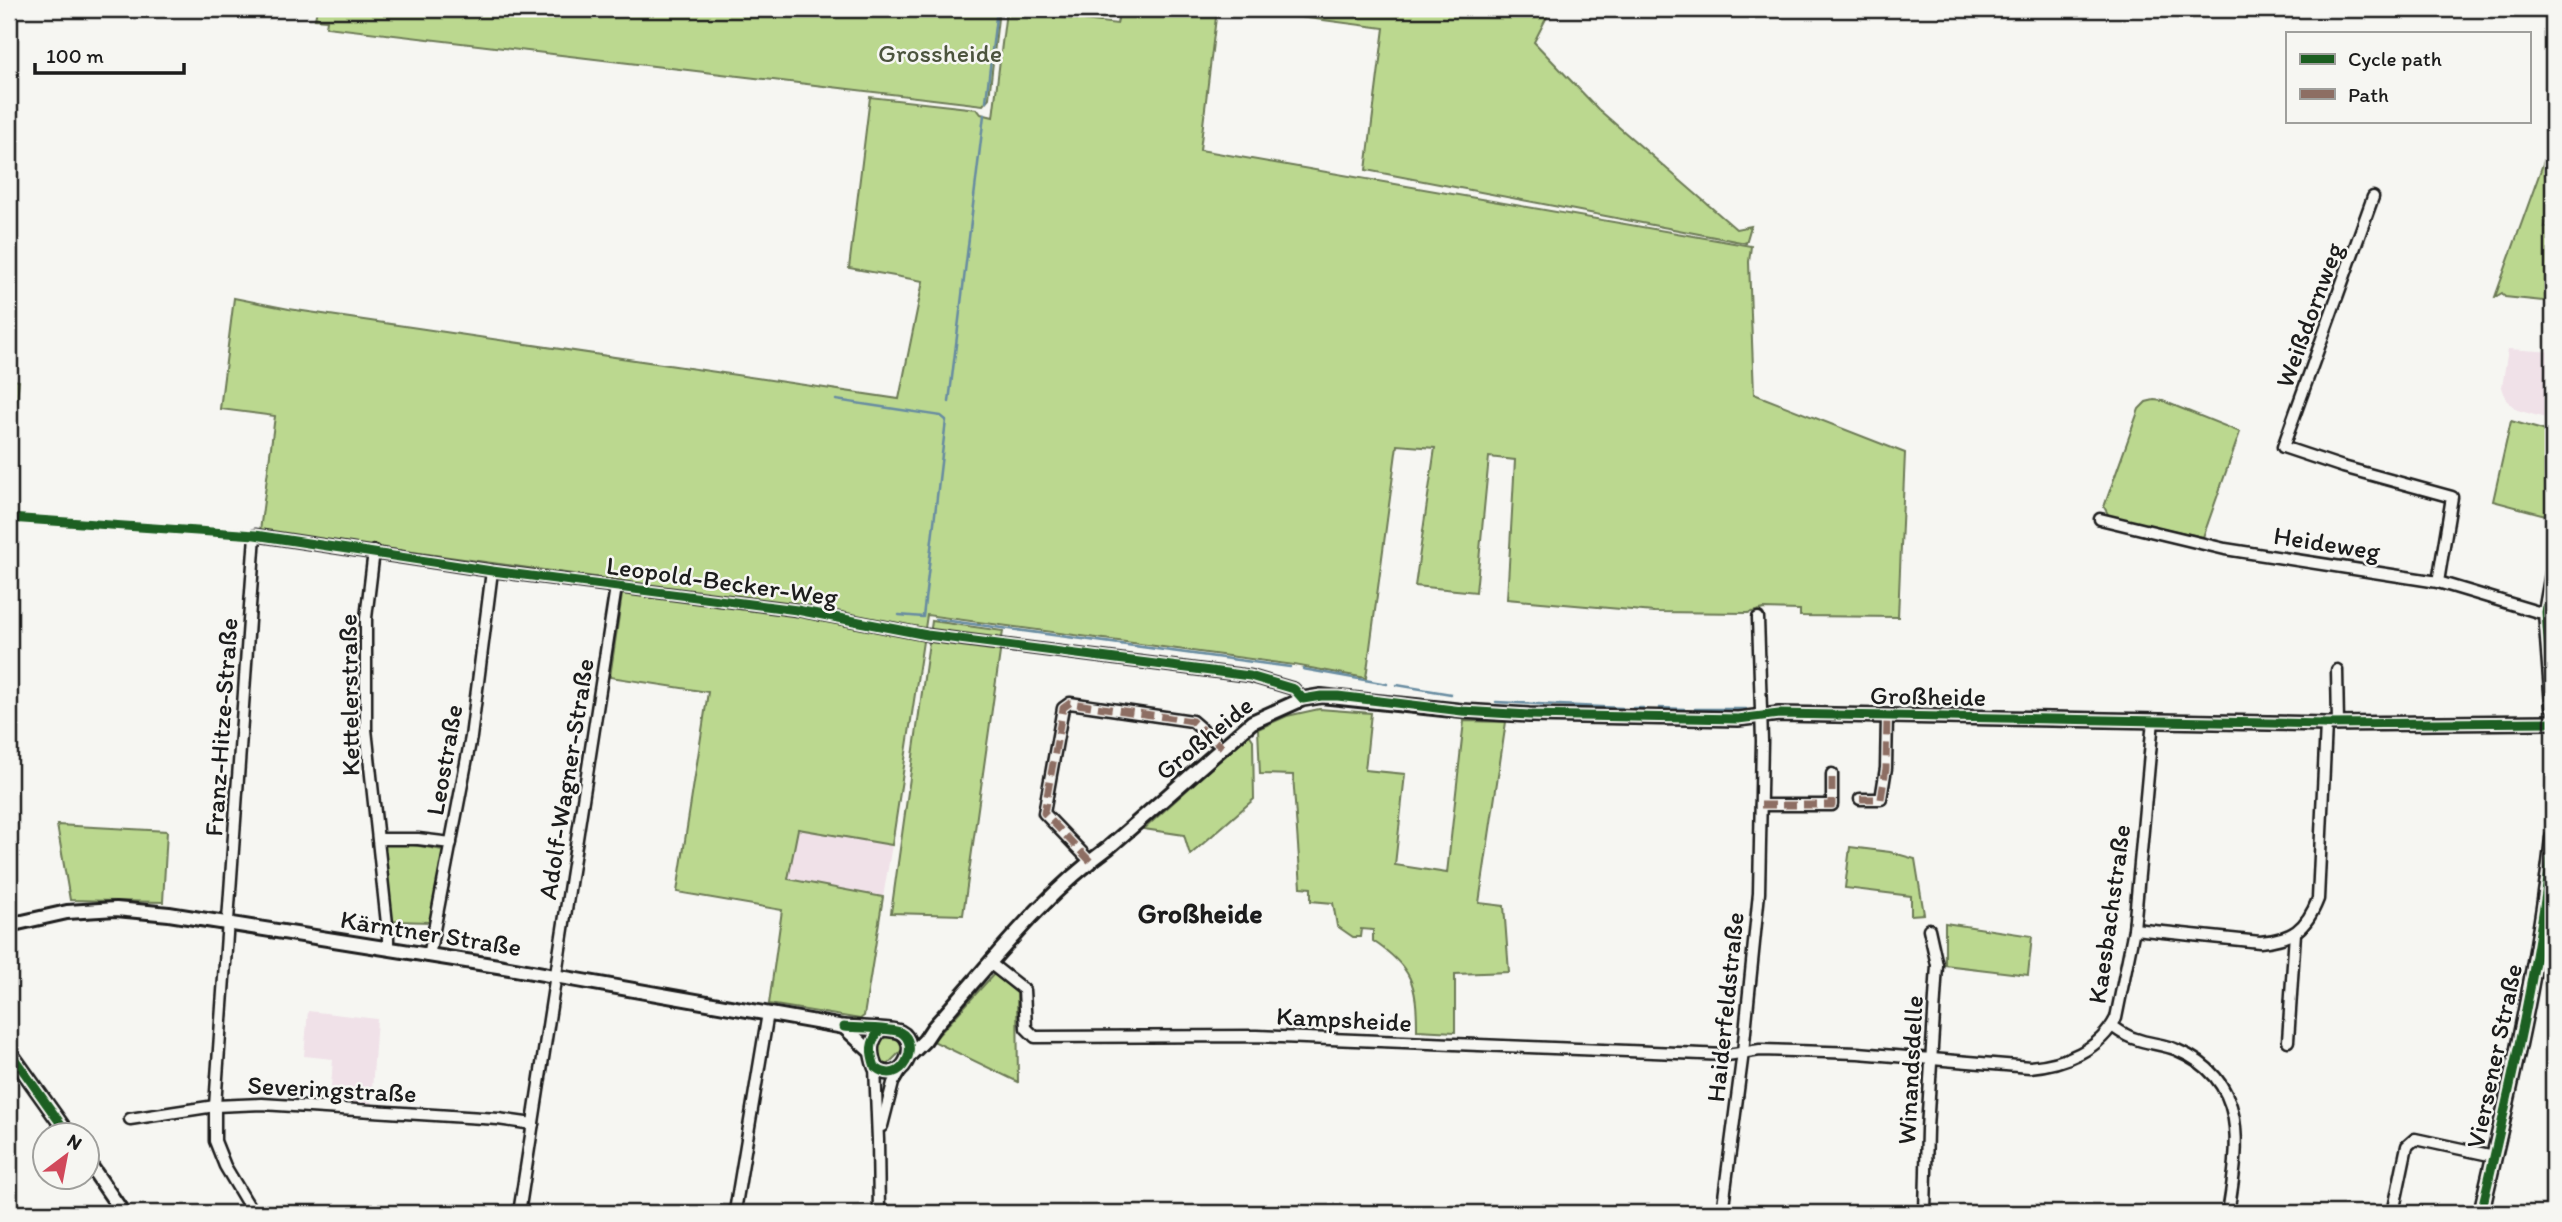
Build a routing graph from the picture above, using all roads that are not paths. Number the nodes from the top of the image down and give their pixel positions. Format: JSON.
{"nodes":[{"id":1,"x":2373,"y":197,"type":"dead end"},
{"id":2,"x":2100,"y":519,"type":"dead end"},
{"id":3,"x":255,"y":535,"type":"joint"},
{"id":4,"x":374,"y":551,"type":"junction"},
{"id":5,"x":492,"y":571,"type":"junction"},
{"id":6,"x":2553,"y":573,"type":"edge"},
{"id":7,"x":2438,"y":582,"type":"junction"},
{"id":8,"x":616,"y":587,"type":"junction"},
{"id":9,"x":2546,"y":612,"type":"junction"},
{"id":10,"x":1758,"y":618,"type":"dead end"},
{"id":11,"x":2337,"y":670,"type":"dead end"},
{"id":12,"x":1303,"y":699,"type":"junction"},
{"id":13,"x":2553,"y":706,"type":"edge"},
{"id":14,"x":1887,"y":716,"type":"junction"},
{"id":15,"x":1761,"y":717,"type":"junction"},
{"id":16,"x":2153,"y":720,"type":"junction"},
{"id":17,"x":2553,"y":722,"type":"edge"},
{"id":18,"x":2332,"y":723,"type":"junction"},
{"id":19,"x":1222,"y":747,"type":"junction"},
{"id":20,"x":1832,"y":774,"type":"dead end"},
{"id":21,"x":1860,"y":799,"type":"dead end"},
{"id":22,"x":1761,"y":805,"type":"junction"},
{"id":23,"x":2553,"y":838,"type":"edge"},
{"id":24,"x":378,"y":839,"type":"junction"},
{"id":25,"x":451,"y":843,"type":"junction"},
{"id":26,"x":1090,"y":861,"type":"junction"},
{"id":27,"x":2549,"y":907,"type":"edge"},
{"id":28,"x":228,"y":923,"type":"junction"},
{"id":29,"x":9,"y":925,"type":"edge"},
{"id":30,"x":1929,"y":929,"type":"dead end"},
{"id":31,"x":2134,"y":929,"type":"junction"},
{"id":32,"x":2295,"y":933,"type":"junction"},
{"id":33,"x":387,"y":949,"type":"junction"},
{"id":34,"x":429,"y":956,"type":"junction"},
{"id":35,"x":991,"y":964,"type":"junction"},
{"id":36,"x":556,"y":977,"type":"junction"},
{"id":37,"x":768,"y":1013,"type":"junction"},
{"id":38,"x":2112,"y":1026,"type":"junction"},
{"id":39,"x":844,"y":1027,"type":"junction"},
{"id":40,"x":933,"y":1028,"type":"junction"},
{"id":41,"x":880,"y":1030,"type":"junction"},
{"id":42,"x":907,"y":1037,"type":"junction"},
{"id":43,"x":2288,"y":1041,"type":"dead end"},
{"id":44,"x":870,"y":1051,"type":"junction"},
{"id":45,"x":9,"y":1052,"type":"edge"},
{"id":46,"x":1743,"y":1052,"type":"junction"},
{"id":47,"x":909,"y":1056,"type":"junction"},
{"id":48,"x":1933,"y":1058,"type":"junction"},
{"id":49,"x":875,"y":1067,"type":"junction"},
{"id":50,"x":902,"y":1068,"type":"junction"},
{"id":51,"x":215,"y":1107,"type":"junction"},
{"id":52,"x":130,"y":1119,"type":"dead end"},
{"id":53,"x":57,"y":1120,"type":"edge"},
{"id":54,"x":533,"y":1124,"type":"junction"},
{"id":55,"x":878,"y":1140,"type":"junction"},
{"id":56,"x":2494,"y":1156,"type":"junction"},
{"id":57,"x":102,"y":1182,"type":"edge"},
{"id":58,"x":735,"y":1211,"type":"dead end"},
{"id":59,"x":124,"y":1213,"type":"edge"},
{"id":60,"x":253,"y":1213,"type":"edge"},
{"id":61,"x":519,"y":1213,"type":"edge"},
{"id":62,"x":878,"y":1213,"type":"edge"},
{"id":63,"x":1722,"y":1213,"type":"edge"},
{"id":64,"x":1925,"y":1213,"type":"edge"},
{"id":65,"x":2228,"y":1213,"type":"edge"},
{"id":66,"x":2393,"y":1213,"type":"edge"},
{"id":67,"x":2481,"y":1213,"type":"edge"}],
"edges":[{"from":1,"to":7,"type":"street","name":"Weißdornweg"},
{"from":2,"to":7,"type":"street","name":"Heideweg"},
{"from":3,"to":4,"type":"street","name":"Leopold-Becker-Weg"},
{"from":3,"to":28,"type":"street","name":"Franz-Hitze-Straße"},
{"from":4,"to":5,"type":"street","name":"Leopold-Becker-Weg"},
{"from":4,"to":24,"type":"street","name":"Kettelerstraße"},
{"from":5,"to":8,"type":"street","name":"Leopold-Becker-Weg"},
{"from":5,"to":25,"type":"street","name":"Leostraße"},
{"from":6,"to":9,"type":"main road"},
{"from":7,"to":9,"type":"street","name":"Heideweg"},
{"from":8,"to":12,"type":"street","name":"Leopold-Becker-Weg"},
{"from":8,"to":36,"type":"street","name":"Adolf-Wagner-Straße"},
{"from":9,"to":13,"type":"main road"},
{"from":10,"to":15,"type":"street","name":"Haiderfeldstraße"},
{"from":11,"to":18,"type":"street"},
{"from":12,"to":15,"type":"street","name":"Großheide"},
{"from":12,"to":19,"type":"street","name":"Großheide"},
{"from":14,"to":15,"type":"street","name":"Großheide"},
{"from":14,"to":16,"type":"street","name":"Großheide"},
{"from":14,"to":21,"type":"street","name":"Großheide"},
{"from":15,"to":22,"type":"street","name":"Haiderfeldstraße"},
{"from":16,"to":18,"type":"street","name":"Großheide"},
{"from":16,"to":31,"type":"street","name":"Kaesbachstraße"},
{"from":17,"to":18,"type":"street","name":"Großheide"},
{"from":18,"to":32,"type":"street"},
{"from":19,"to":26,"type":"street","name":"Großheide"},
{"from":19,"to":26,"type":"street"},
{"from":20,"to":22,"type":"street"},
{"from":22,"to":46,"type":"street","name":"Haiderfeldstraße"},
{"from":23,"to":27,"type":"main road","name":"Viersener Straße"},
{"from":24,"to":25,"type":"street"},
{"from":24,"to":33,"type":"street","name":"Kettelerstraße"},
{"from":25,"to":34,"type":"street","name":"Leostraße"},
{"from":26,"to":35,"type":"street","name":"Großheide"},
{"from":27,"to":56,"type":"main road","name":"Viersener Straße"},
{"from":28,"to":29,"type":"street","name":"Kärntner Straße"},
{"from":28,"to":33,"type":"street","name":"Kärntner Straße"},
{"from":28,"to":51,"type":"street","name":"Franz-Hitze-Straße"},
{"from":30,"to":48,"type":"street","name":"Winandsdelle"},
{"from":31,"to":32,"type":"street"},
{"from":31,"to":38,"type":"street","name":"Kaesbachstraße"},
{"from":32,"to":43,"type":"street"},
{"from":33,"to":34,"type":"street","name":"Kärntner Straße"},
{"from":34,"to":36,"type":"street","name":"Kärntner Straße"},
{"from":35,"to":40,"type":"street","name":"Großheide"},
{"from":35,"to":46,"type":"street","name":"Kampsheide"},
{"from":36,"to":37,"type":"street","name":"Kärntner Straße"},
{"from":36,"to":54,"type":"street","name":"Adolf-Wagner-Straße"},
{"from":37,"to":39,"type":"street","name":"Kärntner Straße"},
{"from":37,"to":58,"type":"street"},
{"from":38,"to":48,"type":"street","name":"Kaesbachstraße"},
{"from":38,"to":65,"type":"street"},
{"from":39,"to":41,"type":"street","name":"Kärntner Straße"},
{"from":39,"to":44,"type":"street"},
{"from":40,"to":42,"type":"street","name":"Großheide"},
{"from":40,"to":47,"type":"street","name":"Großheide"},
{"from":41,"to":42,"type":"street"},
{"from":41,"to":44,"type":"street"},
{"from":42,"to":47,"type":"street"},
{"from":44,"to":49,"type":"street"},
{"from":45,"to":53,"type":"street"},
{"from":46,"to":48,"type":"street","name":"Kaesbachstraße"},
{"from":46,"to":63,"type":"street","name":"Haiderfeldstraße"},
{"from":47,"to":50,"type":"street"},
{"from":48,"to":64,"type":"street","name":"Winandsdelle"},
{"from":49,"to":50,"type":"street"},
{"from":49,"to":55,"type":"street"},
{"from":50,"to":55,"type":"street"},
{"from":51,"to":52,"type":"street","name":"Severingstraße"},
{"from":51,"to":54,"type":"street","name":"Severingstraße"},
{"from":51,"to":60,"type":"street","name":"Franz-Hitze-Straße"},
{"from":54,"to":61,"type":"street","name":"Adolf-Wagner-Straße"},
{"from":55,"to":62,"type":"street"},
{"from":56,"to":66,"type":"street","name":"Viersener Straße"},
{"from":56,"to":67,"type":"main road","name":"Viersener Straße"},
{"from":57,"to":59,"type":"street"}]}
